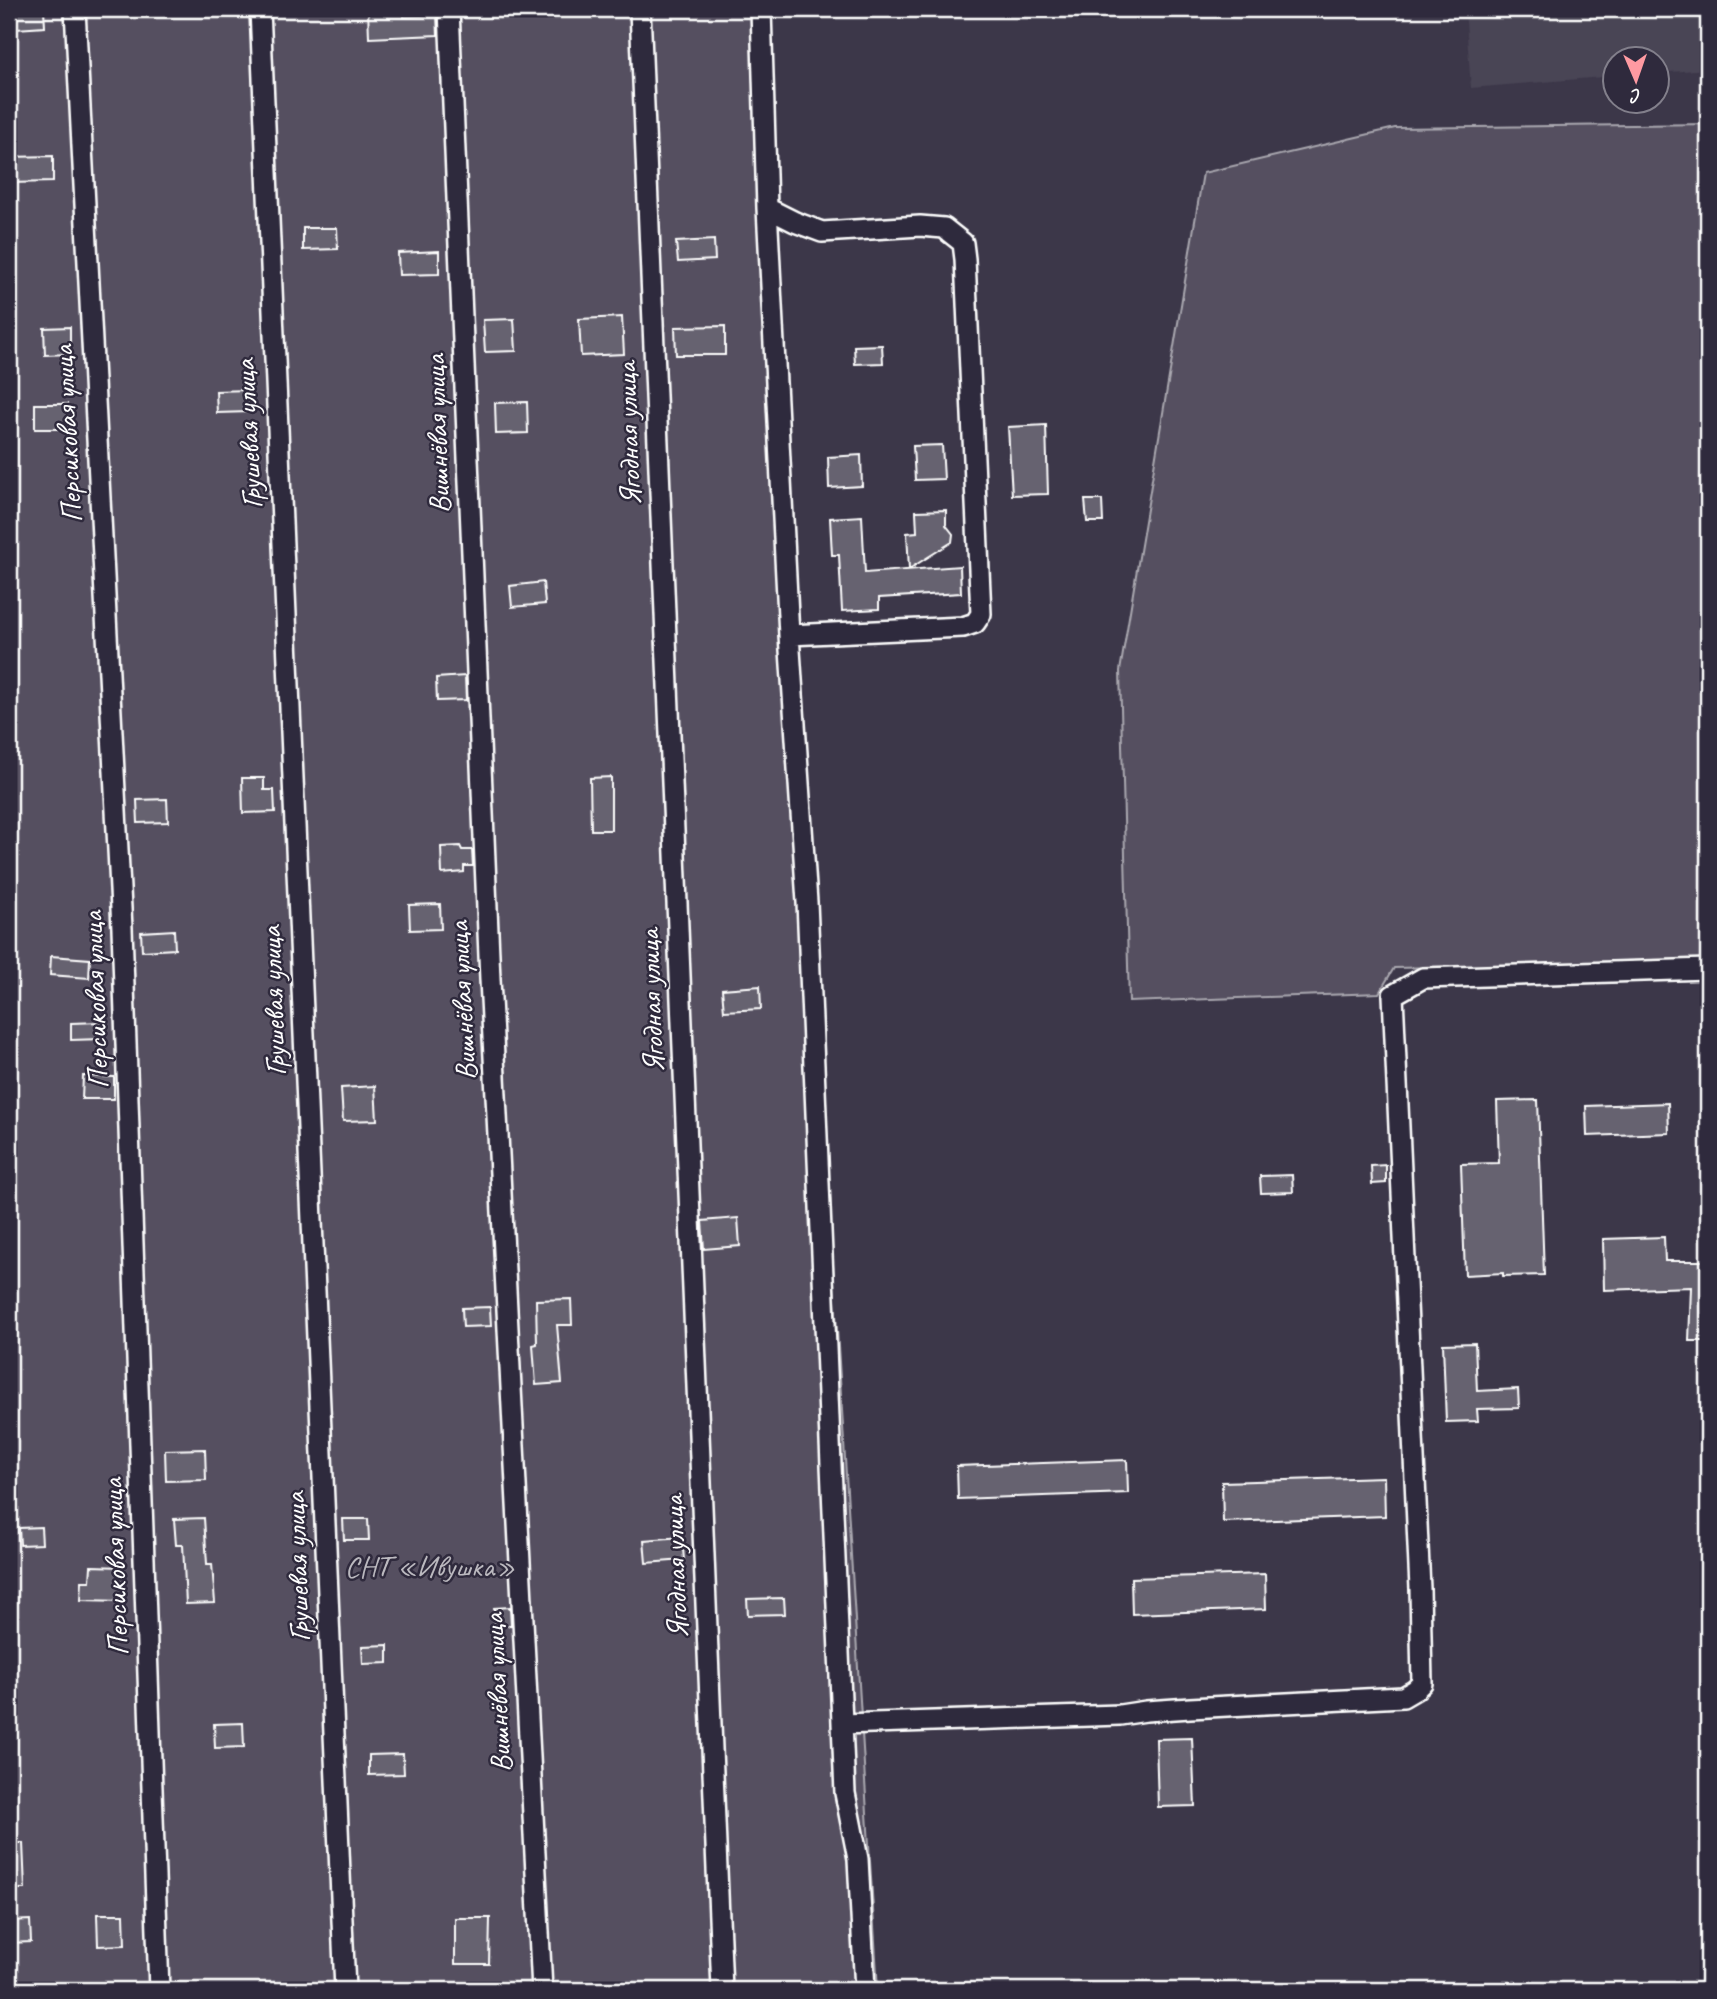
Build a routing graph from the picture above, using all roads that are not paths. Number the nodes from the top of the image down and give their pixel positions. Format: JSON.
{"nodes":[{"id":1,"x":75,"y":9,"type":"edge"},
{"id":2,"x":260,"y":9,"type":"edge"},
{"id":3,"x":449,"y":9,"type":"edge"},
{"id":4,"x":640,"y":9,"type":"edge"},
{"id":5,"x":761,"y":9,"type":"edge"},
{"id":6,"x":767,"y":208,"type":"junction"},
{"id":7,"x":789,"y":635,"type":"junction"},
{"id":8,"x":1708,"y":969,"type":"edge"},
{"id":9,"x":842,"y":1724,"type":"junction"},
{"id":10,"x":159,"y":1990,"type":"edge"},
{"id":11,"x":345,"y":1990,"type":"edge"},
{"id":12,"x":542,"y":1990,"type":"edge"},
{"id":13,"x":722,"y":1990,"type":"edge"},
{"id":14,"x":865,"y":1990,"type":"edge"}],
"edges":[{"from":1,"to":10,"type":"street","name":"Персиковая улица"},
{"from":2,"to":11,"type":"street","name":"Грушевая улица"},
{"from":3,"to":12,"type":"street","name":"Вишнёвая улица"},
{"from":4,"to":13,"type":"street","name":"Ягодная улица"},
{"from":5,"to":6,"type":"street"},
{"from":6,"to":7,"type":"street"},
{"from":6,"to":7,"type":"street"},
{"from":7,"to":9,"type":"street"},
{"from":8,"to":9,"type":"street"},
{"from":9,"to":14,"type":"street"}]}
